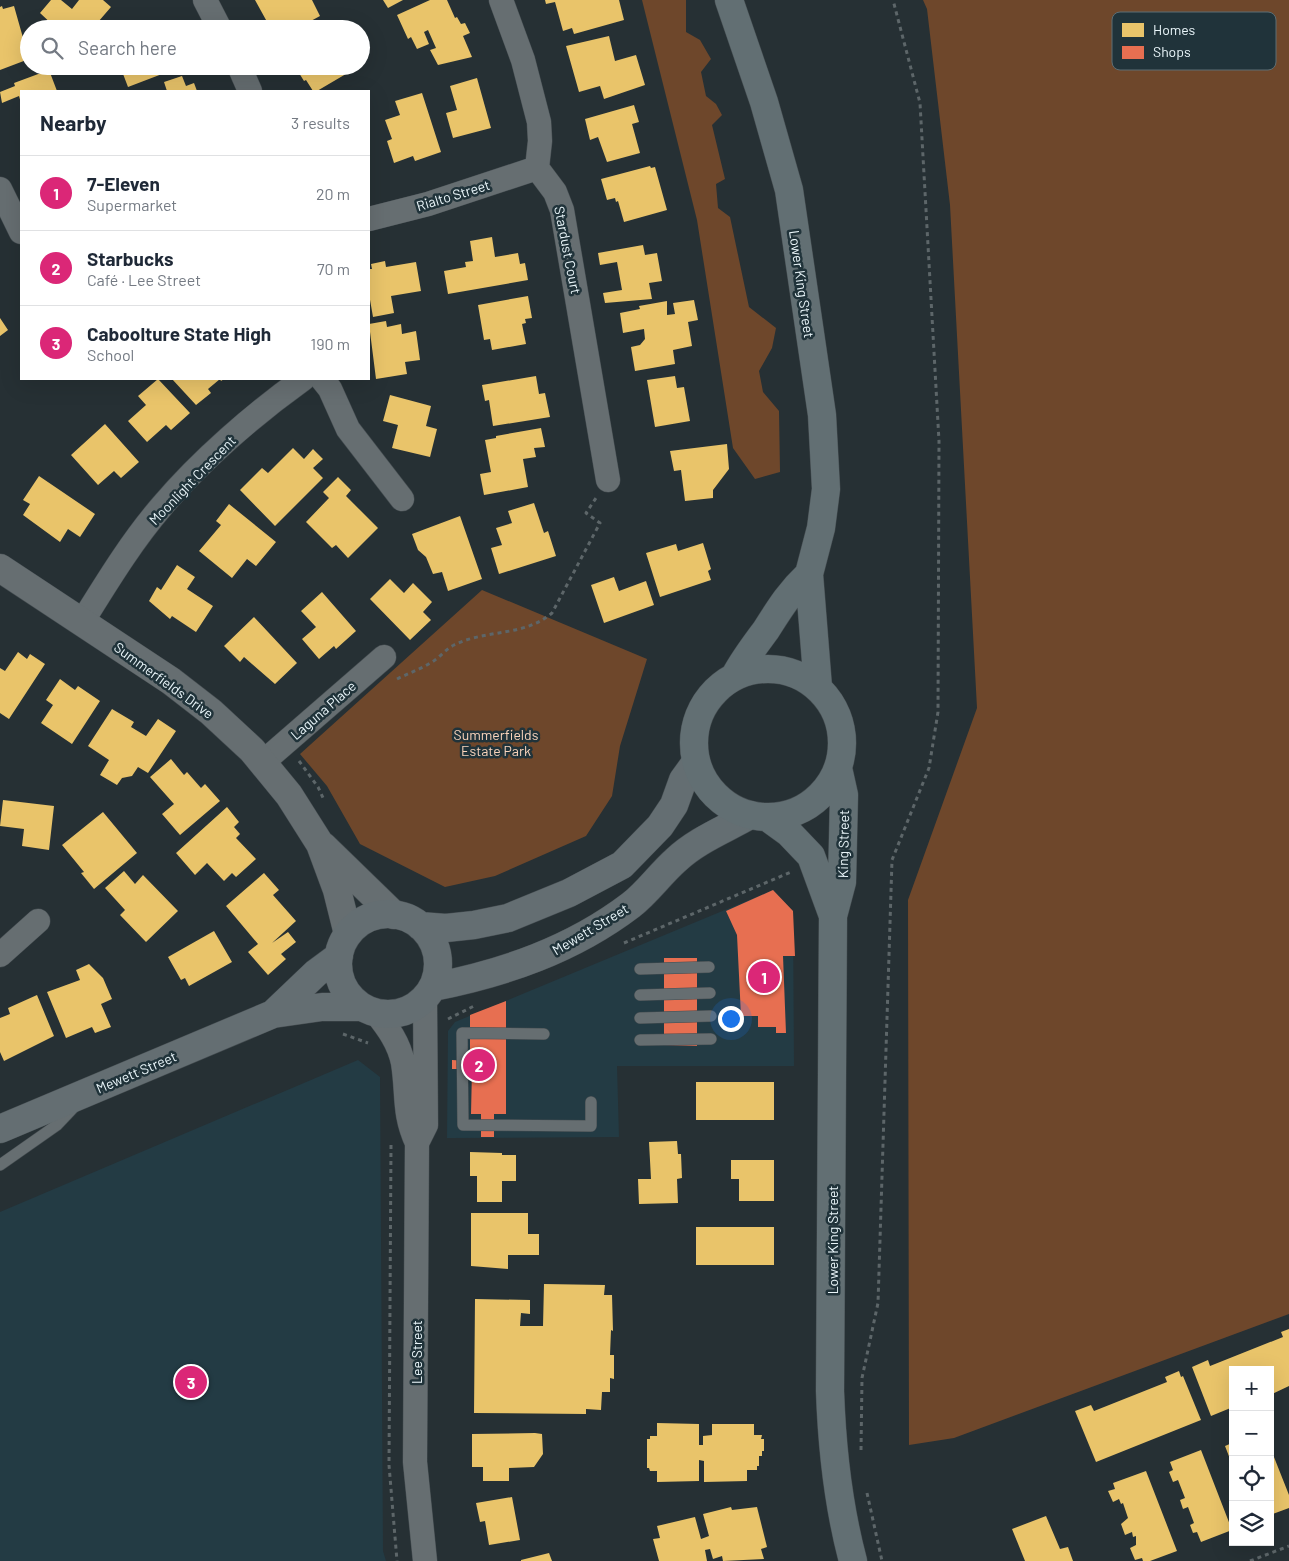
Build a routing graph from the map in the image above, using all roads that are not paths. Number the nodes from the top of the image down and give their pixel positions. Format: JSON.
{"nodes":[{"id":1,"x":205,"y":0,"type":"edge"},
{"id":2,"x":501,"y":0,"type":"edge"},
{"id":3,"x":729,"y":0,"type":"edge"},
{"id":4,"x":215,"y":20,"type":"edge"},
{"id":5,"x":243,"y":75,"type":"edge"},
{"id":6,"x":250,"y":90,"type":"edge"},
{"id":7,"x":537,"y":168,"type":"junction"},
{"id":8,"x":0,"y":190,"type":"edge"},
{"id":9,"x":370,"y":219,"type":"edge"},
{"id":10,"x":20,"y":230,"type":"edge"},
{"id":11,"x":301,"y":380,"type":"edge"},
{"id":12,"x":323,"y":380,"type":"edge"},
{"id":13,"x":608,"y":480,"type":"road end"},
{"id":14,"x":402,"y":499,"type":"dead end"},
{"id":15,"x":0,"y":568,"type":"edge"},
{"id":16,"x":809,"y":574,"type":"junction"},
{"id":17,"x":82,"y":622,"type":"junction"},
{"id":18,"x":384,"y":657,"type":"dead end"},
{"id":19,"x":735,"y":676,"type":"junction"},
{"id":20,"x":818,"y":687,"type":"junction"},
{"id":21,"x":696,"y":762,"type":"junction"},
{"id":22,"x":262,"y":763,"type":"junction"},
{"id":23,"x":838,"y":768,"type":"junction"},
{"id":24,"x":759,"y":816,"type":"junction"},
{"id":25,"x":315,"y":835,"type":"junction"},
{"id":26,"x":394,"y":915,"type":"junction"},
{"id":27,"x":833,"y":916,"type":"junction"},
{"id":28,"x":38,"y":921,"type":"dead end"},
{"id":29,"x":420,"y":926,"type":"junction"},
{"id":30,"x":344,"y":945,"type":"junction"},
{"id":31,"x":0,"y":955,"type":"edge"},
{"id":32,"x":709,"y":968,"type":"dead end"},
{"id":33,"x":640,"y":969,"type":"dead end"},
{"id":34,"x":429,"y":992,"type":"junction"},
{"id":35,"x":710,"y":993,"type":"dead end"},
{"id":36,"x":640,"y":994,"type":"dead end"},
{"id":37,"x":369,"y":1010,"type":"junction"},
{"id":38,"x":273,"y":1014,"type":"junction"},
{"id":39,"x":711,"y":1016,"type":"dead end"},
{"id":40,"x":640,"y":1018,"type":"dead end"},
{"id":41,"x":544,"y":1034,"type":"dead end"},
{"id":42,"x":711,"y":1039,"type":"dead end"},
{"id":43,"x":640,"y":1040,"type":"dead end"},
{"id":44,"x":91,"y":1091,"type":"junction"},
{"id":45,"x":591,"y":1102,"type":"dead end"},
{"id":46,"x":0,"y":1130,"type":"edge"},
{"id":47,"x":417,"y":1143,"type":"junction"},
{"id":48,"x":0,"y":1165,"type":"edge"},
{"id":49,"x":425,"y":1561,"type":"edge"},
{"id":50,"x":853,"y":1561,"type":"edge"}],
"edges":[{"from":1,"to":4,"type":"street"},
{"from":2,"to":7,"type":"street"},
{"from":3,"to":16,"type":"main road","name":"Lower King Street"},
{"from":5,"to":6,"type":"street"},
{"from":7,"to":9,"type":"street","name":"Rialto Street"},
{"from":7,"to":13,"type":"street","name":"Stardust Court"},
{"from":8,"to":10,"type":"street"},
{"from":11,"to":17,"type":"street","name":"Moonlight Crescent"},
{"from":12,"to":14,"type":"street"},
{"from":15,"to":17,"type":"street","name":"Summerfields Drive"},
{"from":16,"to":19,"type":"main road"},
{"from":16,"to":20,"type":"main road","name":"Lower King Street"},
{"from":17,"to":22,"type":"street","name":"Summerfields Drive"},
{"from":18,"to":22,"type":"street","name":"Laguna Place"},
{"from":19,"to":20,"type":"main road"},
{"from":19,"to":21,"type":"main road"},
{"from":20,"to":23,"type":"main road"},
{"from":21,"to":24,"type":"main road"},
{"from":21,"to":29,"type":"main road"},
{"from":22,"to":25,"type":"street","name":"Summerfields Drive"},
{"from":23,"to":24,"type":"main road"},
{"from":23,"to":27,"type":"main road","name":"King Street"},
{"from":24,"to":27,"type":"main road","name":"King Street"},
{"from":24,"to":34,"type":"main road","name":"Mewett Street"},
{"from":25,"to":26,"type":"street","name":"Summerfields Drive"},
{"from":25,"to":30,"type":"street","name":"Summerfields Drive"},
{"from":26,"to":29,"type":"main road"},
{"from":26,"to":30,"type":"main road"},
{"from":27,"to":50,"type":"main road","name":"Lower King Street"},
{"from":28,"to":31,"type":"street"},
{"from":29,"to":34,"type":"main road"},
{"from":30,"to":37,"type":"main road"},
{"from":30,"to":38,"type":"main road","name":"Mewett Street"},
{"from":32,"to":33,"type":"lane"},
{"from":34,"to":37,"type":"main road"},
{"from":34,"to":47,"type":"street","name":"Lee Street"},
{"from":35,"to":36,"type":"lane"},
{"from":37,"to":38,"type":"main road","name":"Mewett Street"},
{"from":37,"to":47,"type":"street","name":"Lee Street"},
{"from":38,"to":44,"type":"main road","name":"Mewett Street"},
{"from":39,"to":40,"type":"lane"},
{"from":41,"to":45,"type":"lane"},
{"from":42,"to":43,"type":"lane"},
{"from":44,"to":46,"type":"main road","name":"Mewett Street"},
{"from":44,"to":48,"type":"lane"},
{"from":47,"to":49,"type":"street","name":"Lee Street"}]}
